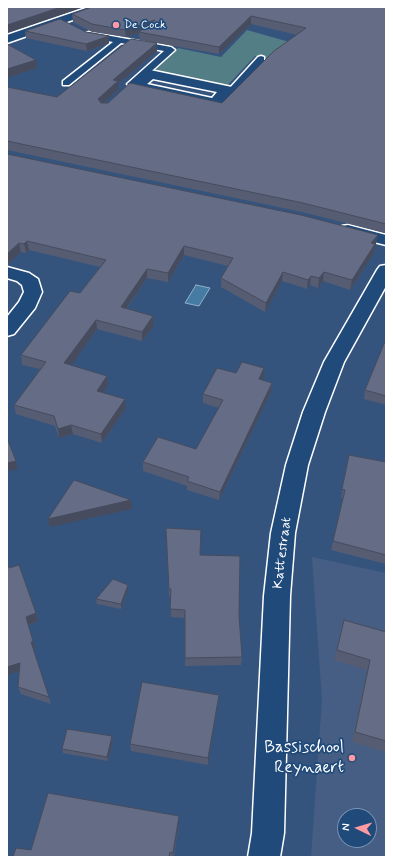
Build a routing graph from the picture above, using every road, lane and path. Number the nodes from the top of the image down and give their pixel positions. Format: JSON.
{"nodes":[{"id":1,"x":100,"y":7,"type":"edge"},
{"id":2,"x":61,"y":21,"type":"junction"},
{"id":3,"x":7,"y":39,"type":"edge"},
{"id":4,"x":119,"y":41,"type":"junction"},
{"id":5,"x":261,"y":58,"type":"dead end"},
{"id":6,"x":66,"y":83,"type":"dead end"},
{"id":7,"x":130,"y":88,"type":"junction"},
{"id":8,"x":332,"y":226,"type":"edge"},
{"id":9,"x":386,"y":240,"type":"edge"},
{"id":10,"x":386,"y":270,"type":"edge"},
{"id":11,"x":7,"y":272,"type":"edge"},
{"id":12,"x":7,"y":330,"type":"edge"},
{"id":13,"x":264,"y":857,"type":"edge"}],
"edges":[{"from":1,"to":2,"type":"street"},
{"from":2,"to":3,"type":"street"},
{"from":2,"to":4,"type":"lane"},
{"from":4,"to":6,"type":"lane"},
{"from":4,"to":7,"type":"lane"},
{"from":5,"to":7,"type":"lane"},
{"from":7,"to":7,"type":"street"},
{"from":8,"to":9,"type":"street"},
{"from":10,"to":13,"type":"street","name":"Kattestraat"},
{"from":11,"to":12,"type":"street"}]}
